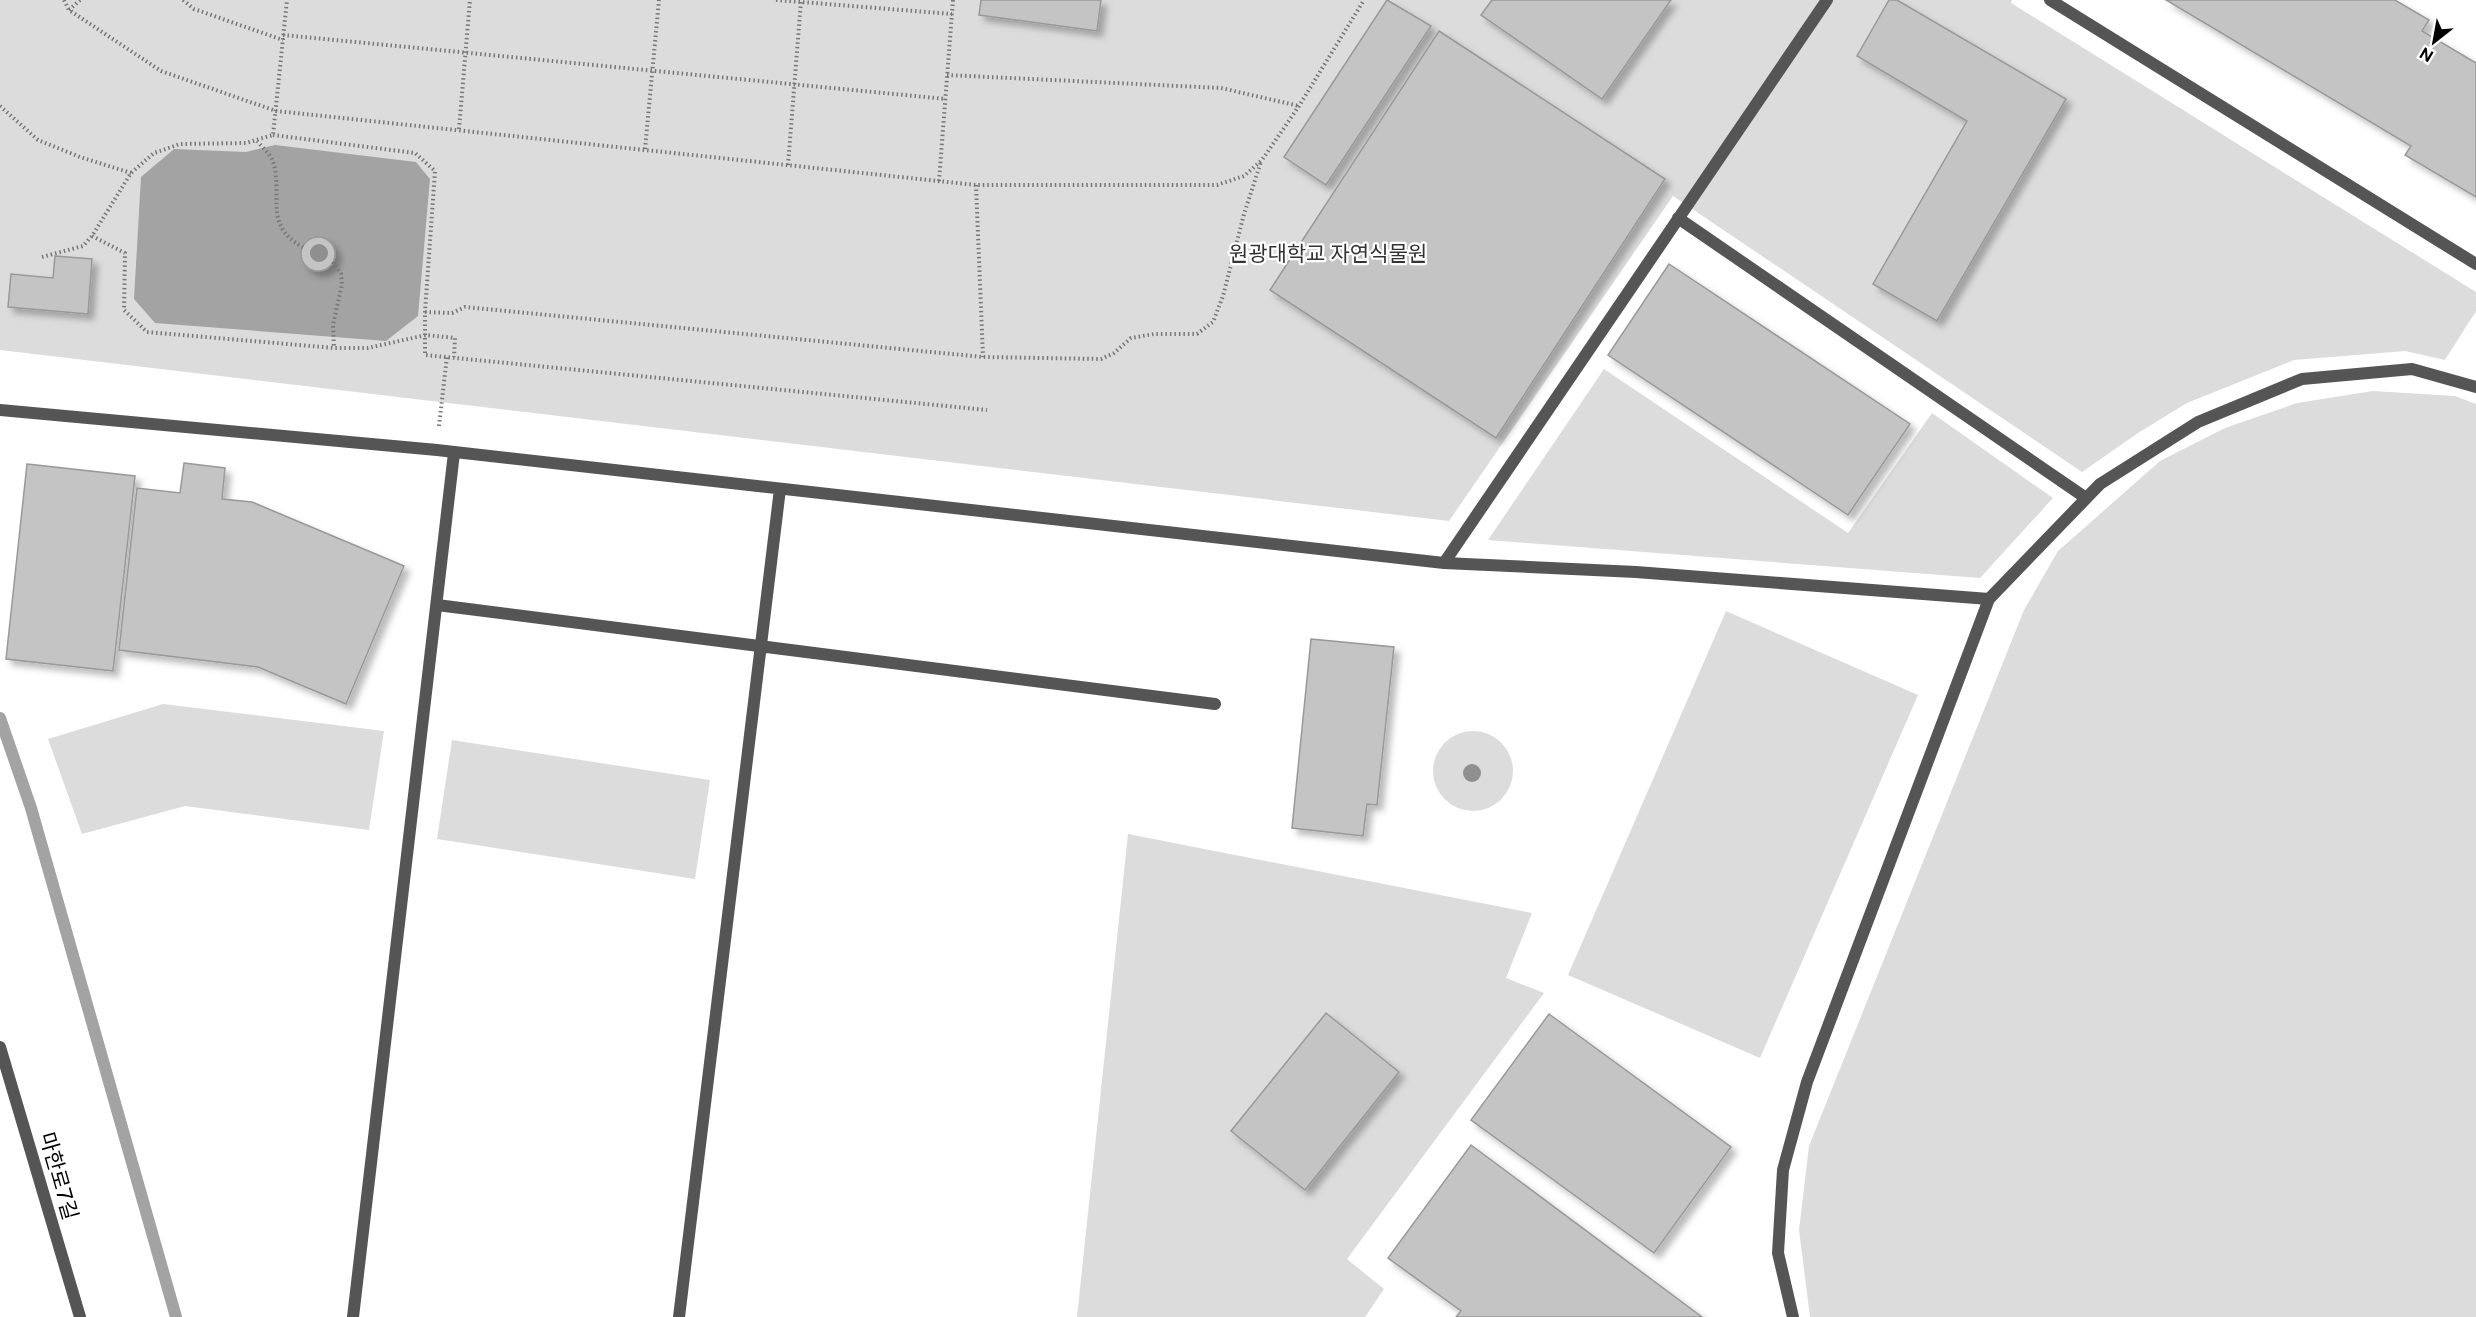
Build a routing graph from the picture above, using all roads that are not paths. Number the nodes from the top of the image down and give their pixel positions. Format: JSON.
{"nodes":[{"id":1,"x":1827,"y":0,"type":"edge"},
{"id":2,"x":2050,"y":0,"type":"edge"},
{"id":3,"x":1678,"y":218,"type":"junction"},
{"id":4,"x":2476,"y":264,"type":"edge"},
{"id":5,"x":2476,"y":387,"type":"edge"},
{"id":6,"x":0,"y":410,"type":"edge"},
{"id":7,"x":454,"y":453,"type":"junction"},
{"id":8,"x":780,"y":489,"type":"junction"},
{"id":9,"x":2086,"y":498,"type":"junction"},
{"id":10,"x":1444,"y":562,"type":"junction"},
{"id":11,"x":1989,"y":599,"type":"junction"},
{"id":12,"x":437,"y":606,"type":"junction"},
{"id":13,"x":761,"y":646,"type":"junction"},
{"id":14,"x":1215,"y":704,"type":"dead end"},
{"id":15,"x":0,"y":1047,"type":"edge"},
{"id":16,"x":80,"y":1317,"type":"edge"},
{"id":17,"x":353,"y":1317,"type":"edge"},
{"id":18,"x":679,"y":1317,"type":"edge"},
{"id":19,"x":1793,"y":1317,"type":"edge"}],
"edges":[{"from":1,"to":3,"type":"street"},
{"from":2,"to":4,"type":"street"},
{"from":3,"to":9,"type":"street"},
{"from":3,"to":10,"type":"street"},
{"from":5,"to":9,"type":"street"},
{"from":6,"to":7,"type":"street"},
{"from":7,"to":8,"type":"street"},
{"from":7,"to":12,"type":"street"},
{"from":8,"to":10,"type":"street"},
{"from":8,"to":13,"type":"street"},
{"from":9,"to":11,"type":"street"},
{"from":10,"to":11,"type":"street"},
{"from":11,"to":19,"type":"street"},
{"from":12,"to":13,"type":"street"},
{"from":12,"to":17,"type":"street"},
{"from":13,"to":14,"type":"street"},
{"from":13,"to":18,"type":"street"},
{"from":15,"to":16,"type":"street","name":"마한로7길"}]}
